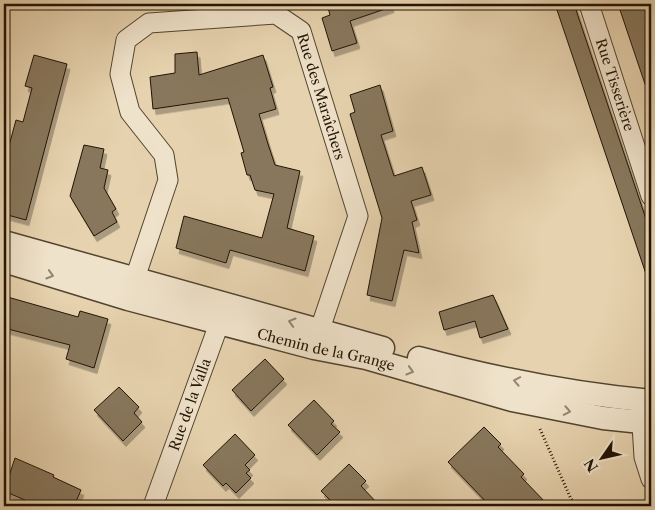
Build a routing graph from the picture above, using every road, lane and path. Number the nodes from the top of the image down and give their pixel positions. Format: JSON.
{"nodes":[{"id":1,"x":589,"y":4,"type":"edge"},
{"id":2,"x":651,"y":196,"type":"edge"},
{"id":3,"x":4,"y":242,"type":"edge"},
{"id":4,"x":4,"y":261,"type":"edge"},
{"id":5,"x":131,"y":289,"type":"junction"},
{"id":6,"x":223,"y":313,"type":"junction"},
{"id":7,"x":317,"y":339,"type":"junction"},
{"id":8,"x":529,"y":403,"type":"junction"},
{"id":9,"x":646,"y":412,"type":"edge"},
{"id":10,"x":651,"y":479,"type":"edge"},
{"id":11,"x":651,"y":501,"type":"edge"},
{"id":12,"x":153,"y":506,"type":"edge"},
{"id":13,"x":577,"y":506,"type":"edge"},
{"id":14,"x":630,"y":506,"type":"edge"}],
"edges":[{"from":1,"to":2,"type":"street","name":"Rue Tisserière"},
{"from":3,"to":5,"type":"street","name":"Chemin de la Grange"},
{"from":4,"to":5,"type":"street","name":"Chemin de la Grange","one_way":true},
{"from":5,"to":6,"type":"street","name":"Chemin de la Grange"},
{"from":5,"to":7,"type":"street","name":"Rue des Maraîchers"},
{"from":6,"to":7,"type":"street","name":"Chemin de la Grange"},
{"from":6,"to":12,"type":"street","name":"Rue de la Valla"},
{"from":7,"to":8,"type":"street","name":"Chemin de la Grange","one_way":true},
{"from":9,"to":7,"type":"street","name":"Chemin de la Grange","one_way":true},
{"from":8,"to":9,"type":"street","name":"Chemin de la Grange","one_way":true},
{"from":8,"to":13,"type":"path"},
{"from":9,"to":10,"type":"street"},
{"from":11,"to":14,"type":"path"}]}
